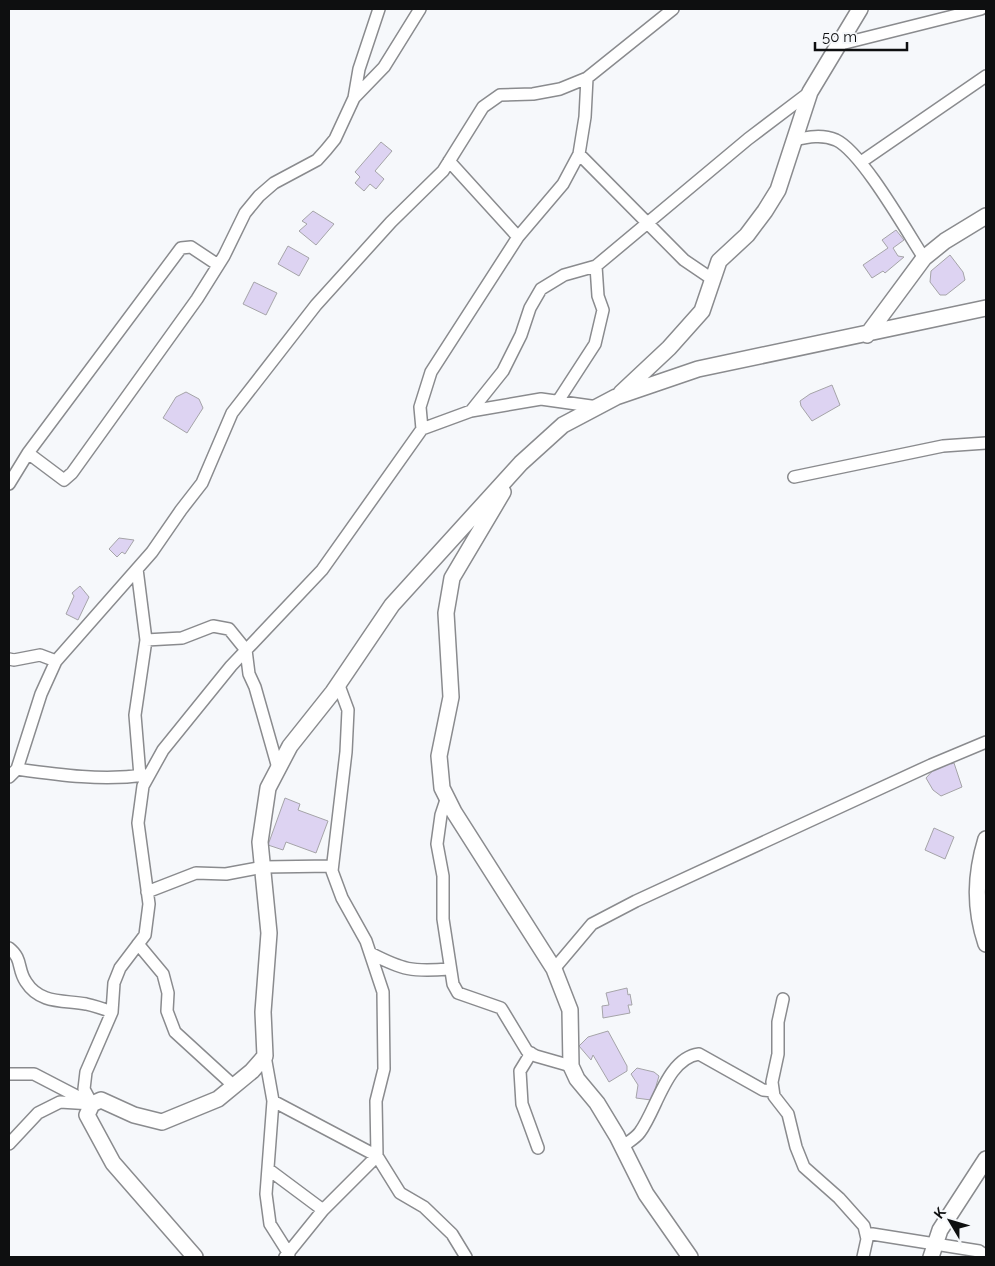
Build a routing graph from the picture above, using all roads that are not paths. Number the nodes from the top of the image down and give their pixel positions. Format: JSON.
{"nodes":[{"id":1,"x":379,"y":9,"type":"edge"},
{"id":2,"x":420,"y":9,"type":"edge"},
{"id":3,"x":673,"y":9,"type":"edge"},
{"id":4,"x":860,"y":9,"type":"edge"},
{"id":5,"x":981,"y":9,"type":"edge"},
{"id":6,"x":837,"y":45,"type":"junction"},
{"id":7,"x":986,"y":76,"type":"edge"},
{"id":8,"x":588,"y":78,"type":"junction"},
{"id":9,"x":810,"y":92,"type":"junction"},
{"id":10,"x":354,"y":98,"type":"junction"},
{"id":11,"x":794,"y":140,"type":"junction"},
{"id":12,"x":579,"y":154,"type":"junction"},
{"id":13,"x":449,"y":161,"type":"junction"},
{"id":14,"x":861,"y":162,"type":"junction"},
{"id":15,"x":986,"y":216,"type":"edge"},
{"id":16,"x":649,"y":223,"type":"junction"},
{"id":17,"x":518,"y":237,"type":"junction"},
{"id":18,"x":924,"y":258,"type":"junction"},
{"id":19,"x":218,"y":265,"type":"junction"},
{"id":20,"x":596,"y":266,"type":"junction"},
{"id":21,"x":712,"y":279,"type":"junction"},
{"id":22,"x":986,"y":308,"type":"edge"},
{"id":23,"x":867,"y":335,"type":"junction"},
{"id":24,"x":616,"y":397,"type":"junction"},
{"id":25,"x":558,"y":401,"type":"junction"},
{"id":26,"x":598,"y":407,"type":"junction"},
{"id":27,"x":472,"y":412,"type":"junction"},
{"id":28,"x":422,"y":429,"type":"junction"},
{"id":29,"x":986,"y":443,"type":"edge"},
{"id":30,"x":28,"y":453,"type":"junction"},
{"id":31,"x":521,"y":463,"type":"junction"},
{"id":32,"x":794,"y":477,"type":"dead end"},
{"id":33,"x":9,"y":484,"type":"edge"},
{"id":34,"x":137,"y":569,"type":"junction"},
{"id":35,"x":146,"y":640,"type":"junction"},
{"id":36,"x":246,"y":650,"type":"junction"},
{"id":37,"x":9,"y":659,"type":"edge"},
{"id":38,"x":56,"y":661,"type":"junction"},
{"id":39,"x":338,"y":683,"type":"junction"},
{"id":40,"x":986,"y":742,"type":"edge"},
{"id":41,"x":278,"y":768,"type":"junction"},
{"id":42,"x":18,"y":769,"type":"junction"},
{"id":43,"x":145,"y":775,"type":"junction"},
{"id":44,"x":9,"y":777,"type":"edge"},
{"id":45,"x":447,"y":797,"type":"junction"},
{"id":46,"x":986,"y":839,"type":"edge"},
{"id":47,"x":332,"y":866,"type":"junction"},
{"id":48,"x":263,"y":867,"type":"junction"},
{"id":49,"x":147,"y":892,"type":"junction"},
{"id":50,"x":138,"y":944,"type":"junction"},
{"id":51,"x":986,"y":944,"type":"edge"},
{"id":52,"x":9,"y":948,"type":"edge"},
{"id":53,"x":370,"y":952,"type":"junction"},
{"id":54,"x":449,"y":968,"type":"junction"},
{"id":55,"x":554,"y":969,"type":"junction"},
{"id":56,"x":783,"y":998,"type":"dead end"},
{"id":57,"x":112,"y":1012,"type":"junction"},
{"id":58,"x":531,"y":1053,"type":"junction"},
{"id":59,"x":265,"y":1056,"type":"junction"},
{"id":60,"x":571,"y":1066,"type":"junction"},
{"id":61,"x":9,"y":1074,"type":"edge"},
{"id":62,"x":234,"y":1086,"type":"junction"},
{"id":63,"x":773,"y":1091,"type":"junction"},
{"id":64,"x":273,"y":1100,"type":"junction"},
{"id":65,"x":92,"y":1104,"type":"junction"},
{"id":66,"x":9,"y":1144,"type":"edge"},
{"id":67,"x":622,"y":1147,"type":"junction"},
{"id":68,"x":538,"y":1148,"type":"dead end"},
{"id":69,"x":377,"y":1156,"type":"junction"},
{"id":70,"x":986,"y":1159,"type":"edge"},
{"id":71,"x":268,"y":1169,"type":"junction"},
{"id":72,"x":323,"y":1210,"type":"junction"},
{"id":73,"x":866,"y":1233,"type":"junction"},
{"id":74,"x":934,"y":1250,"type":"edge"},
{"id":75,"x":287,"y":1255,"type":"edge"},
{"id":76,"x":986,"y":1256,"type":"edge"},
{"id":77,"x":195,"y":1257,"type":"edge"},
{"id":78,"x":466,"y":1257,"type":"edge"},
{"id":79,"x":690,"y":1257,"type":"edge"},
{"id":80,"x":863,"y":1257,"type":"edge"}],
"edges":[{"from":1,"to":10,"type":"street"},
{"from":2,"to":10,"type":"street"},
{"from":3,"to":8,"type":"street"},
{"from":4,"to":6,"type":"street"},
{"from":5,"to":6,"type":"street"},
{"from":6,"to":9,"type":"street"},
{"from":7,"to":14,"type":"street"},
{"from":8,"to":12,"type":"street"},
{"from":8,"to":13,"type":"street"},
{"from":9,"to":11,"type":"street"},
{"from":9,"to":16,"type":"street"},
{"from":10,"to":19,"type":"street"},
{"from":11,"to":14,"type":"street"},
{"from":11,"to":21,"type":"street"},
{"from":12,"to":16,"type":"street"},
{"from":12,"to":17,"type":"street"},
{"from":13,"to":17,"type":"street"},
{"from":13,"to":34,"type":"street"},
{"from":14,"to":18,"type":"street"},
{"from":15,"to":18,"type":"street"},
{"from":16,"to":20,"type":"street"},
{"from":16,"to":21,"type":"street"},
{"from":17,"to":28,"type":"street"},
{"from":18,"to":23,"type":"street"},
{"from":19,"to":30,"type":"street"},
{"from":19,"to":30,"type":"street"},
{"from":20,"to":25,"type":"street"},
{"from":20,"to":27,"type":"street"},
{"from":21,"to":24,"type":"street"},
{"from":22,"to":23,"type":"street"},
{"from":23,"to":24,"type":"street"},
{"from":24,"to":26,"type":"street"},
{"from":25,"to":26,"type":"street"},
{"from":25,"to":27,"type":"street"},
{"from":26,"to":31,"type":"street"},
{"from":27,"to":28,"type":"street"},
{"from":28,"to":36,"type":"street"},
{"from":29,"to":32,"type":"street"},
{"from":30,"to":33,"type":"street"},
{"from":31,"to":39,"type":"street"},
{"from":31,"to":45,"type":"street"},
{"from":34,"to":35,"type":"street"},
{"from":34,"to":38,"type":"street"},
{"from":35,"to":36,"type":"street"},
{"from":35,"to":43,"type":"street"},
{"from":36,"to":41,"type":"street"},
{"from":36,"to":43,"type":"street"},
{"from":37,"to":38,"type":"street"},
{"from":38,"to":42,"type":"street"},
{"from":39,"to":41,"type":"street"},
{"from":39,"to":47,"type":"street"},
{"from":40,"to":55,"type":"street"},
{"from":41,"to":48,"type":"street"},
{"from":42,"to":43,"type":"street"},
{"from":42,"to":44,"type":"street"},
{"from":43,"to":49,"type":"street"},
{"from":45,"to":54,"type":"street"},
{"from":45,"to":55,"type":"street"},
{"from":46,"to":51,"type":"street"},
{"from":47,"to":48,"type":"street"},
{"from":47,"to":53,"type":"street"},
{"from":48,"to":49,"type":"street"},
{"from":48,"to":59,"type":"street"},
{"from":49,"to":50,"type":"street"},
{"from":50,"to":57,"type":"street"},
{"from":50,"to":62,"type":"street"},
{"from":52,"to":57,"type":"street"},
{"from":53,"to":54,"type":"street"},
{"from":53,"to":69,"type":"street"},
{"from":54,"to":58,"type":"street"},
{"from":55,"to":60,"type":"street"},
{"from":56,"to":63,"type":"street"},
{"from":57,"to":65,"type":"street"},
{"from":58,"to":60,"type":"street"},
{"from":58,"to":68,"type":"street"},
{"from":59,"to":62,"type":"street"},
{"from":59,"to":64,"type":"street"},
{"from":60,"to":67,"type":"street"},
{"from":61,"to":65,"type":"street"},
{"from":62,"to":65,"type":"street"},
{"from":63,"to":67,"type":"street"},
{"from":63,"to":73,"type":"street"},
{"from":64,"to":69,"type":"street"},
{"from":64,"to":71,"type":"street"},
{"from":65,"to":66,"type":"street"},
{"from":65,"to":77,"type":"street"},
{"from":67,"to":79,"type":"street"},
{"from":69,"to":72,"type":"street"},
{"from":69,"to":78,"type":"street"},
{"from":70,"to":74,"type":"street"},
{"from":71,"to":72,"type":"street"},
{"from":71,"to":75,"type":"street"},
{"from":72,"to":75,"type":"street"},
{"from":73,"to":74,"type":"street"},
{"from":73,"to":80,"type":"street"},
{"from":74,"to":76,"type":"street"}]}
